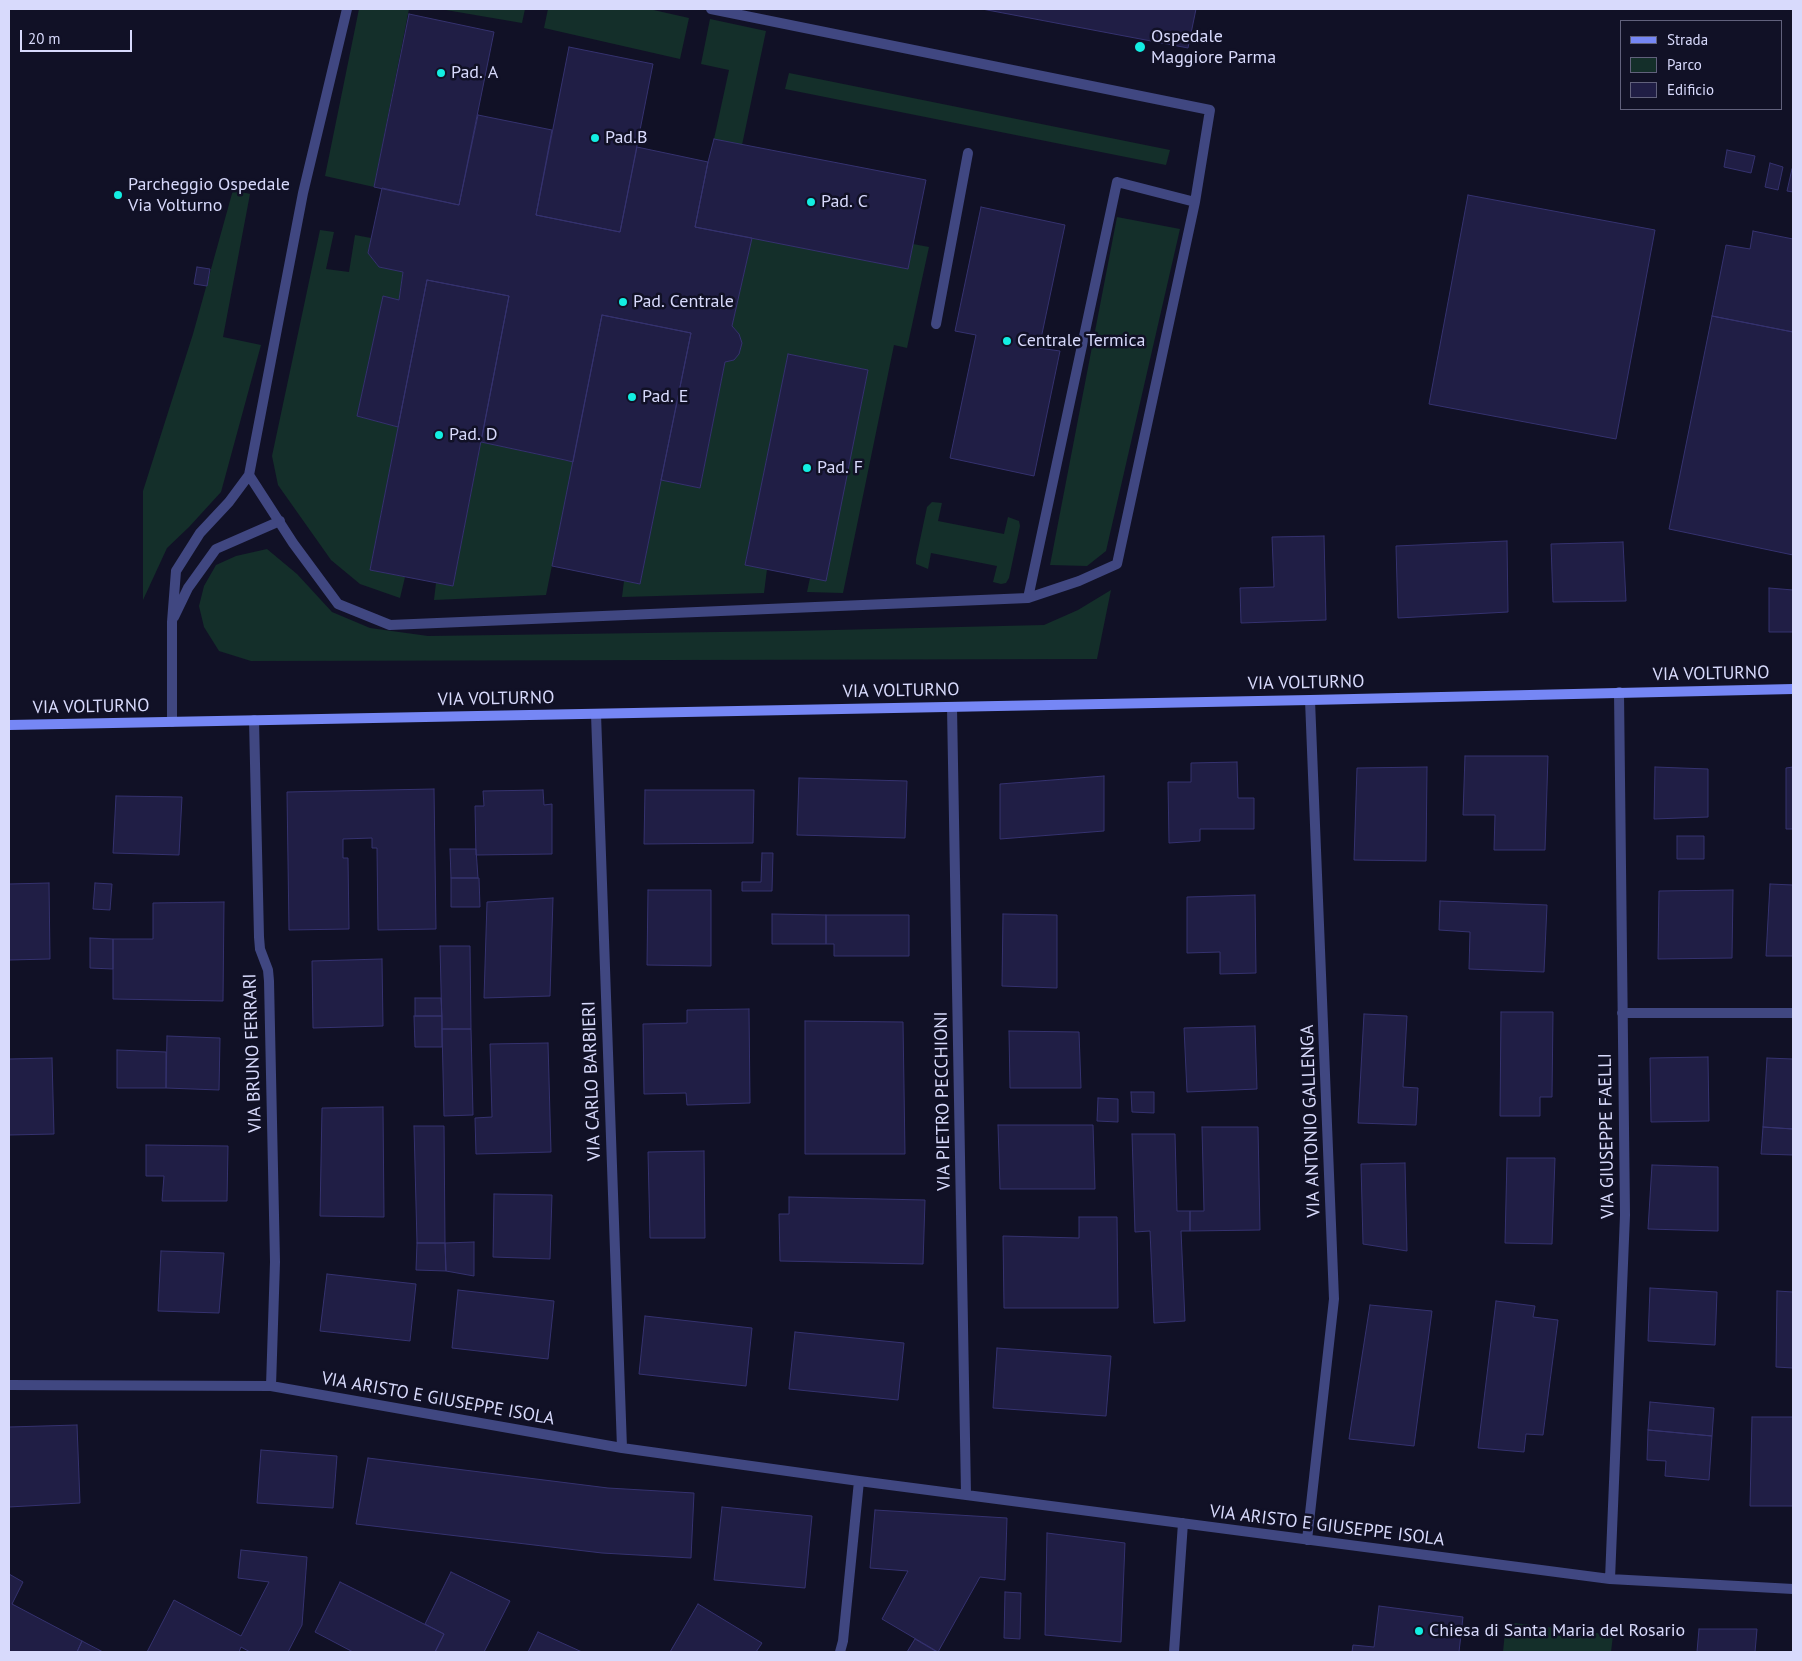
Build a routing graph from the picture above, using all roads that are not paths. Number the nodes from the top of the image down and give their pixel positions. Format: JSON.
{"nodes":[{"id":1,"x":347,"y":9,"type":"edge"},
{"id":2,"x":711,"y":9,"type":"edge"},
{"id":3,"x":968,"y":153,"type":"dead end"},
{"id":4,"x":1195,"y":202,"type":"junction"},
{"id":5,"x":936,"y":324,"type":"dead end"},
{"id":6,"x":250,"y":475,"type":"junction"},
{"id":7,"x":280,"y":521,"type":"junction"},
{"id":8,"x":1028,"y":598,"type":"junction"},
{"id":9,"x":172,"y":622,"type":"junction"},
{"id":10,"x":1793,"y":688,"type":"edge"},
{"id":11,"x":1619,"y":692,"type":"junction"},
{"id":12,"x":1310,"y":700,"type":"junction"},
{"id":13,"x":952,"y":707,"type":"junction"},
{"id":14,"x":596,"y":714,"type":"junction"},
{"id":15,"x":254,"y":720,"type":"junction"},
{"id":16,"x":172,"y":722,"type":"junction"},
{"id":17,"x":9,"y":725,"type":"edge"},
{"id":18,"x":1622,"y":1013,"type":"junction"},
{"id":19,"x":1793,"y":1013,"type":"edge"},
{"id":20,"x":9,"y":1386,"type":"edge"},
{"id":21,"x":271,"y":1386,"type":"junction"},
{"id":22,"x":622,"y":1448,"type":"junction"},
{"id":23,"x":859,"y":1481,"type":"junction"},
{"id":24,"x":966,"y":1494,"type":"junction"},
{"id":25,"x":1182,"y":1523,"type":"junction"},
{"id":26,"x":1308,"y":1540,"type":"junction"},
{"id":27,"x":1610,"y":1579,"type":"junction"},
{"id":28,"x":1793,"y":1589,"type":"edge"},
{"id":29,"x":840,"y":1652,"type":"edge"},
{"id":30,"x":1174,"y":1652,"type":"edge"}],
"edges":[{"from":1,"to":6,"type":"street"},
{"from":2,"to":4,"type":"street"},
{"from":3,"to":5,"type":"street"},
{"from":4,"to":8,"type":"street"},
{"from":4,"to":8,"type":"street"},
{"from":6,"to":7,"type":"street"},
{"from":6,"to":9,"type":"street"},
{"from":7,"to":8,"type":"street"},
{"from":7,"to":9,"type":"street"},
{"from":9,"to":16,"type":"street"},
{"from":10,"to":11,"type":"street","name":"VIA VOLTURNO"},
{"from":11,"to":12,"type":"street","name":"VIA VOLTURNO"},
{"from":11,"to":18,"type":"street","name":"VIA GIUSEPPE FAELLI"},
{"from":12,"to":13,"type":"street","name":"VIA VOLTURNO"},
{"from":12,"to":26,"type":"street","name":"VIA ANTONIO GALLENGA"},
{"from":13,"to":14,"type":"street","name":"VIA VOLTURNO"},
{"from":13,"to":24,"type":"street","name":"VIA PIETRO PECCHIONI"},
{"from":14,"to":15,"type":"street","name":"VIA VOLTURNO"},
{"from":14,"to":22,"type":"street","name":"VIA CARLO BARBIERI"},
{"from":15,"to":16,"type":"street","name":"VIA VOLTURNO"},
{"from":15,"to":21,"type":"street","name":"VIA BRUNO FERRARI"},
{"from":16,"to":17,"type":"street","name":"VIA VOLTURNO"},
{"from":18,"to":19,"type":"street"},
{"from":18,"to":27,"type":"street","name":"VIA GIUSEPPE FAELLI"},
{"from":20,"to":21,"type":"street","name":"VIA ARISTO E GIUSEPPE ISOLA"},
{"from":21,"to":22,"type":"street","name":"VIA ARISTO E GIUSEPPE ISOLA"},
{"from":22,"to":23,"type":"street","name":"VIA ARISTO E GIUSEPPE ISOLA"},
{"from":23,"to":24,"type":"street","name":"VIA ARISTO E GIUSEPPE ISOLA"},
{"from":23,"to":29,"type":"street"},
{"from":24,"to":25,"type":"street","name":"VIA ARISTO E GIUSEPPE ISOLA"},
{"from":25,"to":26,"type":"street","name":"VIA ARISTO E GIUSEPPE ISOLA"},
{"from":25,"to":30,"type":"street"},
{"from":26,"to":27,"type":"street","name":"VIA ARISTO E GIUSEPPE ISOLA"},
{"from":27,"to":28,"type":"street","name":"VIA ARISTO E GIUSEPPE ISOLA"}]}
